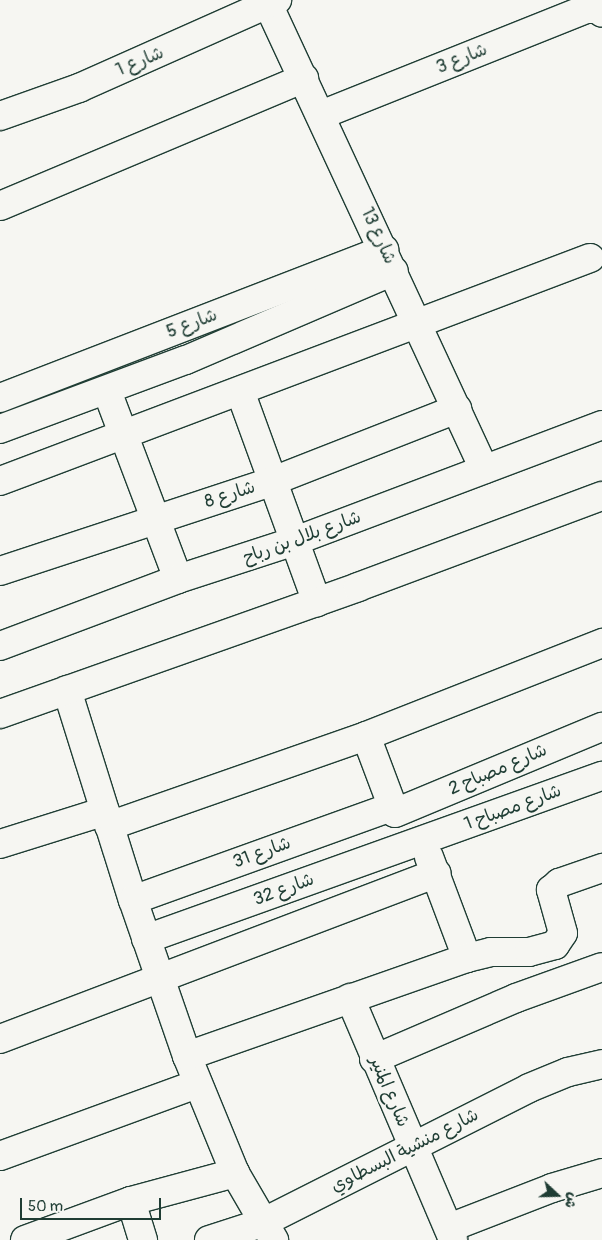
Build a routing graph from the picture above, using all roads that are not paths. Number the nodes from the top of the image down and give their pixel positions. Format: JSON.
{"nodes":[{"id":1,"x":273,"y":2,"type":"edge"},
{"id":2,"x":602,"y":13,"type":"edge"},
{"id":3,"x":304,"y":78,"type":"junction"},
{"id":4,"x":321,"y":115,"type":"junction"},
{"id":5,"x":0,"y":116,"type":"edge"},
{"id":6,"x":0,"y":206,"type":"edge"},
{"id":7,"x":590,"y":258,"type":"dead end"},
{"id":8,"x":389,"y":261,"type":"junction"},
{"id":9,"x":418,"y":323,"type":"junction"},
{"id":10,"x":107,"y":391,"type":"junction"},
{"id":11,"x":240,"y":391,"type":"junction"},
{"id":12,"x":0,"y":398,"type":"edge"},
{"id":13,"x":457,"y":409,"type":"junction"},
{"id":14,"x":602,"y":425,"type":"edge"},
{"id":15,"x":0,"y":429,"type":"edge"},
{"id":16,"x":124,"y":436,"type":"junction"},
{"id":17,"x":484,"y":469,"type":"junction"},
{"id":18,"x":273,"y":480,"type":"junction"},
{"id":19,"x":0,"y":481,"type":"edge"},
{"id":20,"x":602,"y":496,"type":"edge"},
{"id":21,"x":156,"y":520,"type":"junction"},
{"id":22,"x":295,"y":541,"type":"junction"},
{"id":23,"x":0,"y":571,"type":"edge"},
{"id":24,"x":178,"y":579,"type":"junction"},
{"id":25,"x":317,"y":602,"type":"junction"},
{"id":26,"x":602,"y":643,"type":"edge"},
{"id":27,"x":0,"y":646,"type":"edge"},
{"id":28,"x":67,"y":690,"type":"junction"},
{"id":29,"x":0,"y":714,"type":"edge"},
{"id":30,"x":602,"y":727,"type":"edge"},
{"id":31,"x":366,"y":736,"type":"junction"},
{"id":32,"x":602,"y":776,"type":"edge"},
{"id":33,"x":399,"y":808,"type":"junction"},
{"id":34,"x":107,"y":818,"type":"junction"},
{"id":35,"x":423,"y":840,"type":"junction"},
{"id":36,"x":0,"y":844,"type":"edge"},
{"id":37,"x":602,"y":868,"type":"edge"},
{"id":38,"x":436,"y":874,"type":"junction"},
{"id":39,"x":132,"y":900,"type":"junction"},
{"id":40,"x":146,"y":939,"type":"junction"},
{"id":41,"x":467,"y":958,"type":"junction"},
{"id":42,"x":602,"y":967,"type":"edge"},
{"id":43,"x":159,"y":978,"type":"junction"},
{"id":44,"x":350,"y":998,"type":"junction"},
{"id":45,"x":0,"y":1039,"type":"edge"},
{"id":46,"x":187,"y":1056,"type":"junction"},
{"id":47,"x":374,"y":1059,"type":"junction"},
{"id":48,"x":602,"y":1064,"type":"edge"},
{"id":49,"x":197,"y":1084,"type":"junction"},
{"id":50,"x":413,"y":1149,"type":"junction"},
{"id":51,"x":0,"y":1156,"type":"edge"},
{"id":52,"x":235,"y":1173,"type":"junction"},
{"id":53,"x":602,"y":1174,"type":"edge"},
{"id":54,"x":131,"y":1202,"type":"junction"},
{"id":55,"x":268,"y":1231,"type":"edge"},
{"id":56,"x":451,"y":1234,"type":"edge"},
{"id":57,"x":25,"y":1240,"type":"edge"},
{"id":58,"x":143,"y":1240,"type":"edge"},
{"id":59,"x":209,"y":1240,"type":"edge"}],
"edges":[{"from":1,"to":3,"type":"street","name":"شارع 13"},
{"from":1,"to":5,"type":"street","name":"شارع 1"},
{"from":2,"to":4,"type":"street","name":"شارع 3"},
{"from":3,"to":4,"type":"street","name":"شارع 13"},
{"from":3,"to":6,"type":"street"},
{"from":4,"to":8,"type":"street","name":"شارع 13"},
{"from":7,"to":9,"type":"street"},
{"from":8,"to":9,"type":"street","name":"شارع 13"},
{"from":8,"to":10,"type":"street"},
{"from":8,"to":12,"type":"street","name":"شارع 5"},
{"from":9,"to":11,"type":"street"},
{"from":9,"to":13,"type":"street","name":"شارع 13"},
{"from":10,"to":15,"type":"street"},
{"from":10,"to":16,"type":"street"},
{"from":11,"to":16,"type":"street"},
{"from":11,"to":18,"type":"street"},
{"from":13,"to":17,"type":"street","name":"شارع 13"},
{"from":13,"to":18,"type":"street","name":"شارع 8"},
{"from":14,"to":17,"type":"street","name":"شارع بلال بن رباح"},
{"from":16,"to":19,"type":"street"},
{"from":16,"to":21,"type":"street"},
{"from":17,"to":22,"type":"street","name":"شارع بلال بن رباح"},
{"from":18,"to":21,"type":"street","name":"شارع 8"},
{"from":18,"to":22,"type":"street"},
{"from":20,"to":25,"type":"street"},
{"from":21,"to":23,"type":"street","name":"شارع 8"},
{"from":21,"to":24,"type":"street"},
{"from":22,"to":24,"type":"street","name":"شارع بلال بن رباح"},
{"from":22,"to":25,"type":"street"},
{"from":24,"to":27,"type":"street","name":"شارع بلال بن رباح"},
{"from":25,"to":28,"type":"street"},
{"from":26,"to":31,"type":"street"},
{"from":28,"to":29,"type":"street"},
{"from":28,"to":34,"type":"street"},
{"from":30,"to":33,"type":"street","name":"شارع مصباح 2"},
{"from":31,"to":33,"type":"street"},
{"from":31,"to":34,"type":"street"},
{"from":32,"to":35,"type":"street","name":"شارع مصباح 1"},
{"from":33,"to":35,"type":"street"},
{"from":33,"to":39,"type":"street","name":"شارع 31"},
{"from":34,"to":36,"type":"street"},
{"from":34,"to":39,"type":"street"},
{"from":35,"to":38,"type":"street"},
{"from":35,"to":40,"type":"street","name":"شارع 32"},
{"from":37,"to":41,"type":"street"},
{"from":38,"to":41,"type":"street"},
{"from":38,"to":43,"type":"street"},
{"from":39,"to":40,"type":"street"},
{"from":40,"to":43,"type":"street"},
{"from":41,"to":44,"type":"street"},
{"from":42,"to":47,"type":"street"},
{"from":43,"to":45,"type":"street"},
{"from":43,"to":46,"type":"street"},
{"from":44,"to":46,"type":"street"},
{"from":44,"to":47,"type":"street","name":"شارع المنير"},
{"from":46,"to":49,"type":"street"},
{"from":47,"to":50,"type":"street","name":"شارع المنير"},
{"from":48,"to":50,"type":"street","name":"شارع منشية البسطاوي"},
{"from":49,"to":51,"type":"street"},
{"from":49,"to":52,"type":"street"},
{"from":50,"to":55,"type":"street","name":"شارع منشية البسطاوي"},
{"from":50,"to":56,"type":"street","name":"شارع المنير"},
{"from":52,"to":54,"type":"street"},
{"from":52,"to":55,"type":"street"},
{"from":53,"to":56,"type":"street"},
{"from":54,"to":57,"type":"street"},
{"from":54,"to":58,"type":"street"},
{"from":55,"to":59,"type":"street","name":"شارع منشية البسطاوي"}]}
